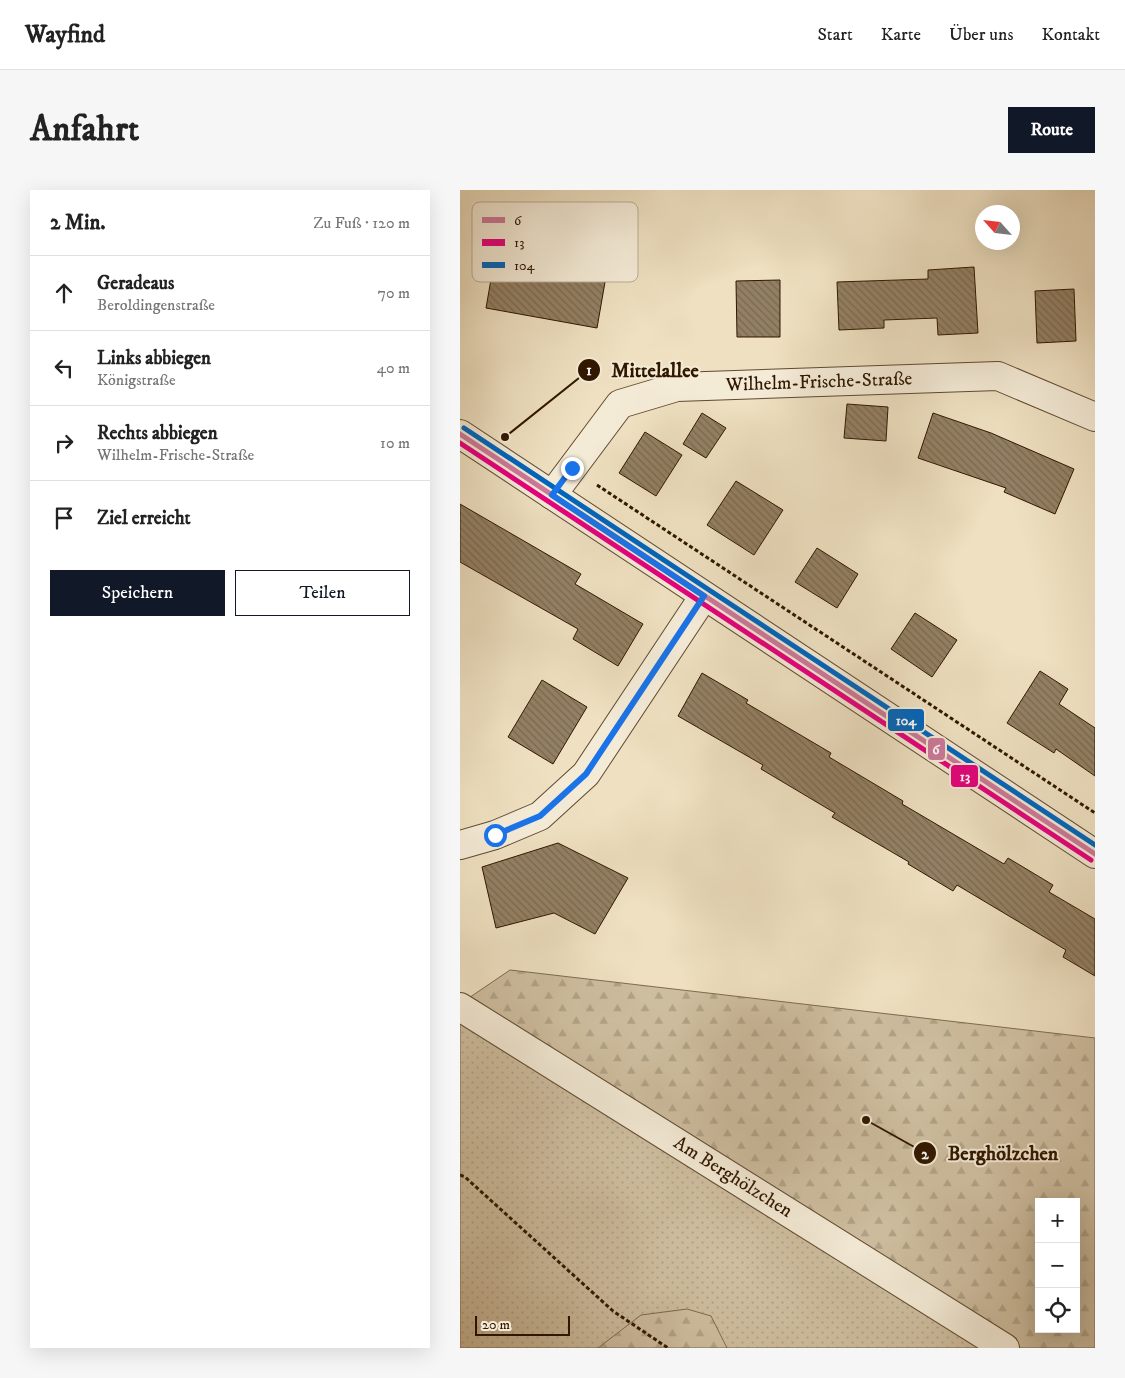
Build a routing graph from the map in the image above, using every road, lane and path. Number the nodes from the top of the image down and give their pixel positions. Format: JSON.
{"nodes":[{"id":1,"x":1095,"y":417,"type":"edge"},
{"id":2,"x":460,"y":434,"type":"edge"},
{"id":3,"x":572,"y":468,"type":"junction"},
{"id":4,"x":552,"y":495,"type":"junction"},
{"id":5,"x":704,"y":596,"type":"junction"},
{"id":6,"x":1095,"y":813,"type":"edge"},
{"id":7,"x":460,"y":844,"type":"edge"},
{"id":8,"x":1095,"y":854,"type":"edge"},
{"id":9,"x":460,"y":1007,"type":"edge"},
{"id":10,"x":460,"y":1175,"type":"edge"},
{"id":11,"x":668,"y":1348,"type":"edge"},
{"id":12,"x":1005,"y":1348,"type":"edge"}],
"edges":[{"from":1,"to":3,"type":"street","name":"Wilhelm-Frische-Straße"},
{"from":2,"to":4,"type":"street"},
{"from":3,"to":4,"type":"street","name":"Wilhelm-Frische-Straße"},
{"from":3,"to":6,"type":"path"},
{"from":4,"to":5,"type":"street"},
{"from":5,"to":7,"type":"street"},
{"from":5,"to":8,"type":"street"},
{"from":9,"to":12,"type":"street","name":"Am Berghölzchen"},
{"from":10,"to":11,"type":"path"}]}
